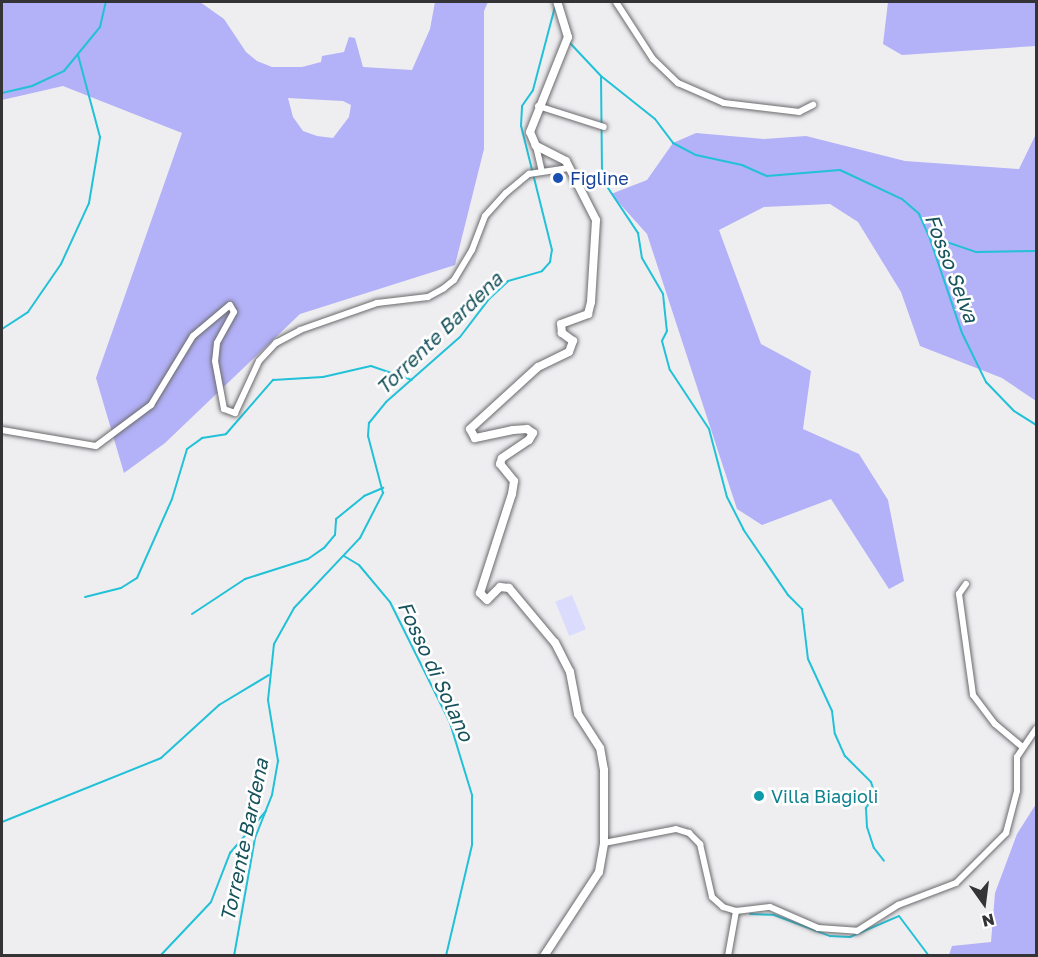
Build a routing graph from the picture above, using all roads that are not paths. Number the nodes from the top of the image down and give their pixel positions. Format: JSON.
{"nodes":[{"id":1,"x":557,"y":2,"type":"edge"},
{"id":2,"x":616,"y":2,"type":"edge"},
{"id":3,"x":813,"y":105,"type":"dead end"},
{"id":4,"x":538,"y":106,"type":"junction"},
{"id":5,"x":604,"y":128,"type":"dead end"},
{"id":6,"x":536,"y":146,"type":"junction"},
{"id":7,"x":569,"y":168,"type":"junction"},
{"id":8,"x":540,"y":171,"type":"junction"},
{"id":9,"x":2,"y":430,"type":"edge"},
{"id":10,"x":966,"y":584,"type":"dead end"},
{"id":11,"x":1036,"y":729,"type":"edge"},
{"id":12,"x":1021,"y":746,"type":"junction"},
{"id":13,"x":604,"y":843,"type":"junction"},
{"id":14,"x":736,"y":911,"type":"junction"},
{"id":15,"x":544,"y":956,"type":"edge"},
{"id":16,"x":728,"y":956,"type":"edge"}],
"edges":[{"from":1,"to":4,"type":"street"},
{"from":2,"to":3,"type":"street"},
{"from":4,"to":5,"type":"street"},
{"from":4,"to":6,"type":"street"},
{"from":6,"to":7,"type":"street"},
{"from":6,"to":8,"type":"street"},
{"from":7,"to":8,"type":"street"},
{"from":7,"to":13,"type":"street"},
{"from":8,"to":9,"type":"street"},
{"from":10,"to":12,"type":"street"},
{"from":11,"to":12,"type":"street"},
{"from":12,"to":14,"type":"street"},
{"from":13,"to":14,"type":"street"},
{"from":13,"to":15,"type":"street"},
{"from":14,"to":16,"type":"street"}]}
